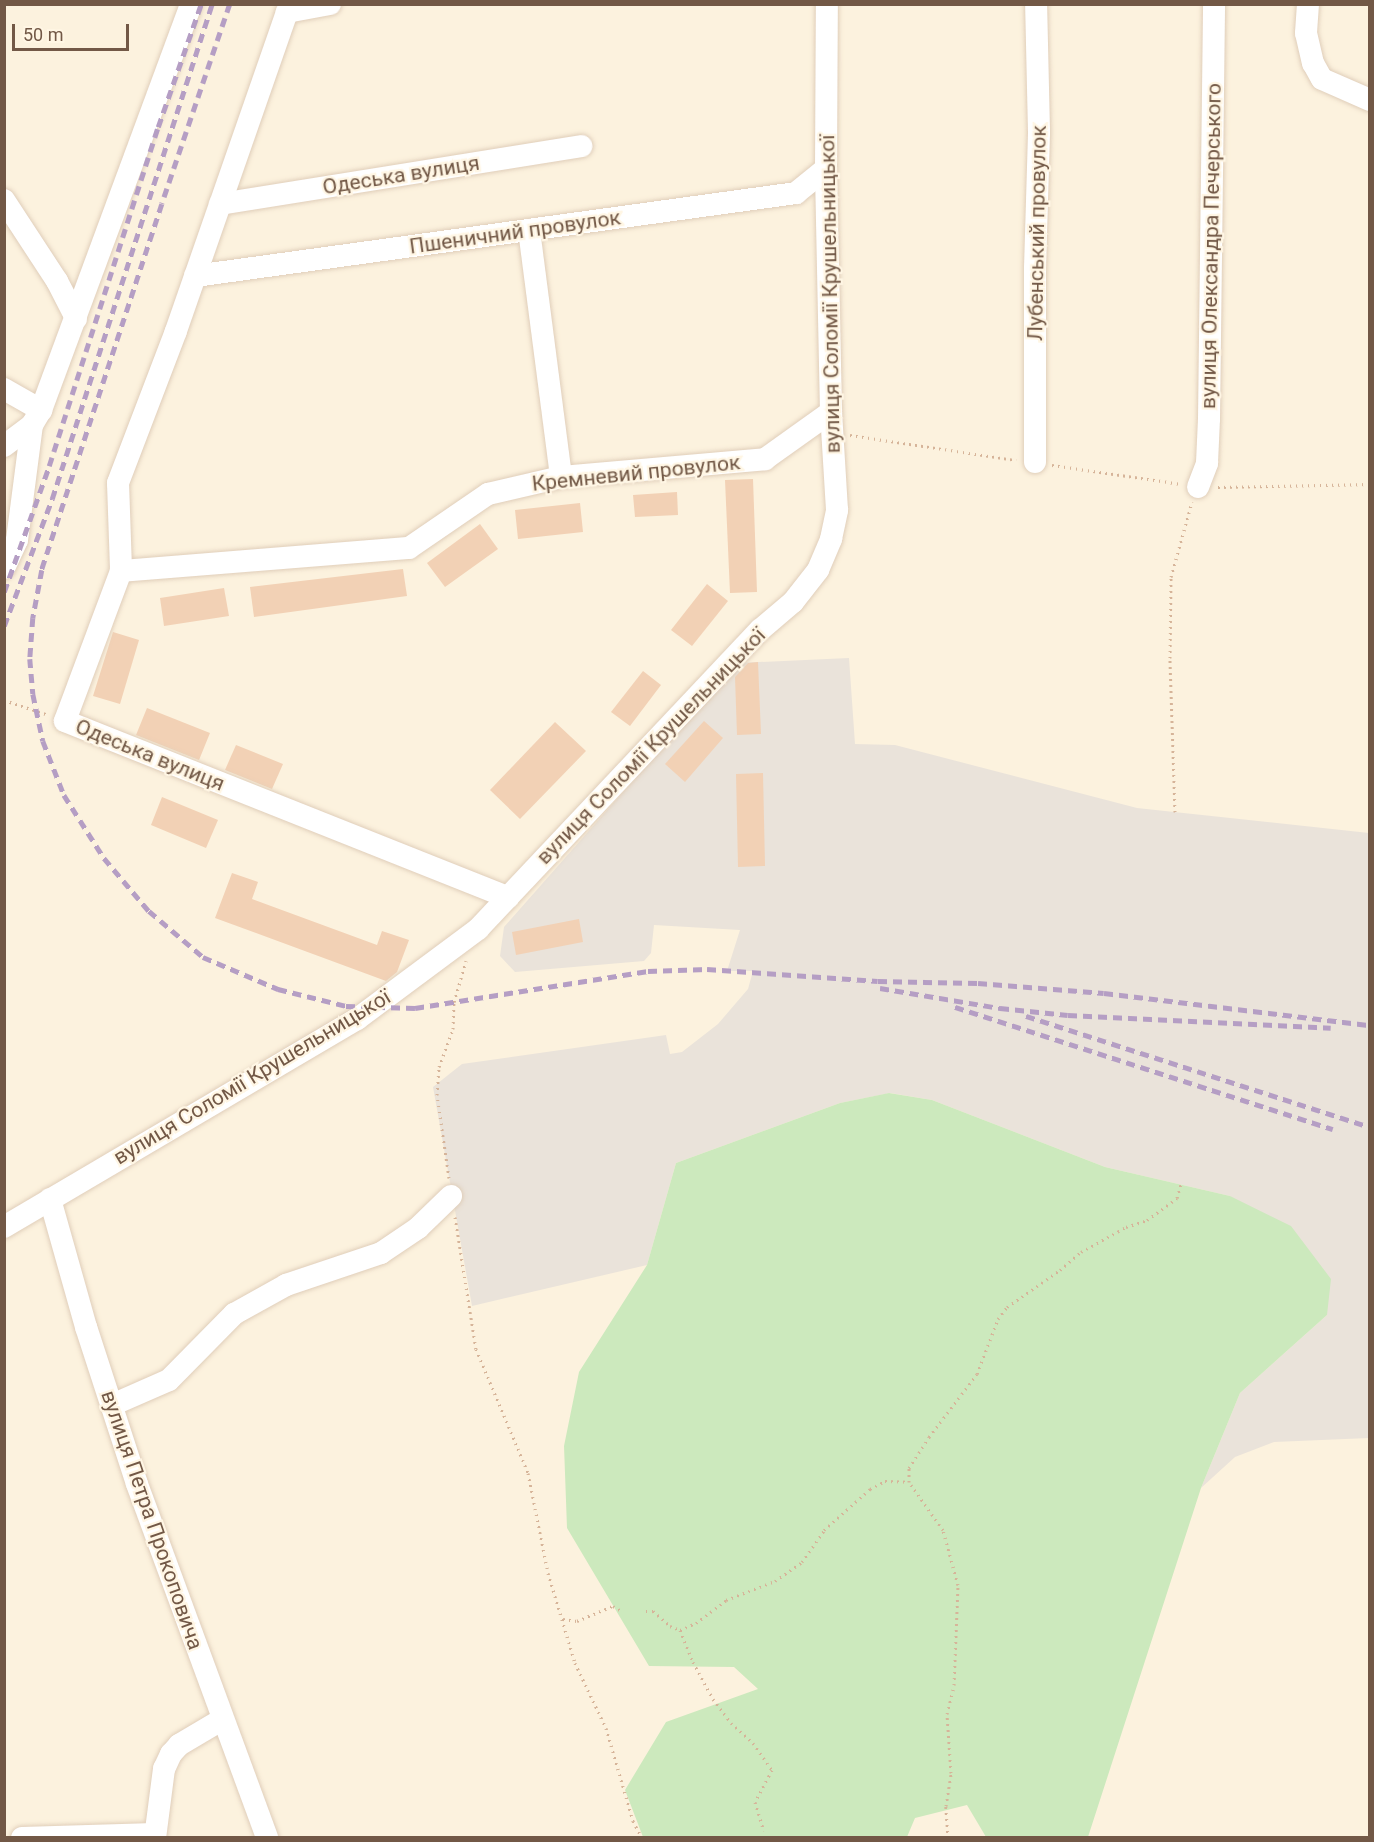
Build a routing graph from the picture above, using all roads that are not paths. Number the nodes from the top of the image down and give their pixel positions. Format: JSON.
{"nodes":[{"id":1,"x":191,"y":4,"type":"edge"},
{"id":2,"x":330,"y":4,"type":"edge"},
{"id":3,"x":827,"y":4,"type":"edge"},
{"id":4,"x":1036,"y":4,"type":"edge"},
{"id":5,"x":1214,"y":4,"type":"edge"},
{"id":6,"x":1308,"y":4,"type":"edge"},
{"id":7,"x":1370,"y":100,"type":"edge"},
{"id":8,"x":581,"y":146,"type":"dead end"},
{"id":9,"x":826,"y":169,"type":"junction"},
{"id":10,"x":4,"y":200,"type":"edge"},
{"id":11,"x":220,"y":204,"type":"junction"},
{"id":12,"x":529,"y":230,"type":"junction"},
{"id":13,"x":195,"y":276,"type":"junction"},
{"id":14,"x":76,"y":318,"type":"junction"},
{"id":15,"x":4,"y":390,"type":"edge"},
{"id":16,"x":831,"y":412,"type":"junction"},
{"id":17,"x":37,"y":417,"type":"junction"},
{"id":18,"x":4,"y":446,"type":"edge"},
{"id":19,"x":1035,"y":462,"type":"dead end"},
{"id":20,"x":561,"y":477,"type":"junction"},
{"id":21,"x":1198,"y":487,"type":"road end"},
{"id":22,"x":4,"y":568,"type":"edge"},
{"id":23,"x":121,"y":571,"type":"junction"},
{"id":24,"x":508,"y":897,"type":"junction"},
{"id":25,"x":451,"y":1196,"type":"road end"},
{"id":26,"x":51,"y":1199,"type":"junction"},
{"id":27,"x":4,"y":1227,"type":"edge"},
{"id":28,"x":112,"y":1405,"type":"junction"},
{"id":29,"x":223,"y":1719,"type":"junction"},
{"id":30,"x":155,"y":1836,"type":"edge"},
{"id":31,"x":22,"y":1838,"type":"edge"},
{"id":32,"x":267,"y":1838,"type":"edge"}],
"edges":[{"from":1,"to":14,"type":"street"},
{"from":2,"to":11,"type":"street","name":"Одеська вулиця"},
{"from":3,"to":9,"type":"street","name":"вулиця Соломії Крушельницької"},
{"from":4,"to":19,"type":"street","name":"Лубенський провулок"},
{"from":5,"to":21,"type":"street","name":"вулиця Олександра Печерського"},
{"from":6,"to":7,"type":"street"},
{"from":8,"to":11,"type":"street","name":"Одеська вулиця"},
{"from":9,"to":12,"type":"street","name":"Пшеничний провулок"},
{"from":9,"to":16,"type":"street","name":"вулиця Соломії Крушельницької"},
{"from":10,"to":14,"type":"street"},
{"from":11,"to":13,"type":"street","name":"Одеська вулиця"},
{"from":12,"to":13,"type":"street","name":"Пшеничний провулок"},
{"from":12,"to":20,"type":"street"},
{"from":13,"to":23,"type":"street","name":"Одеська вулиця"},
{"from":14,"to":17,"type":"street"},
{"from":15,"to":17,"type":"street"},
{"from":16,"to":20,"type":"street","name":"Кремневий провулок"},
{"from":16,"to":24,"type":"street","name":"вулиця Соломії Крушельницької"},
{"from":17,"to":18,"type":"street"},
{"from":17,"to":22,"type":"street"},
{"from":20,"to":23,"type":"street","name":"Кремневий провулок"},
{"from":23,"to":24,"type":"street","name":"Одеська вулиця"},
{"from":24,"to":26,"type":"street","name":"вулиця Соломії Крушельницької"},
{"from":25,"to":28,"type":"street"},
{"from":26,"to":27,"type":"street","name":"вулиця Соломії Крушельницької"},
{"from":26,"to":28,"type":"street","name":"вулиця Петра Прокоповича"},
{"from":28,"to":29,"type":"street","name":"вулиця Петра Прокоповича"},
{"from":29,"to":30,"type":"street"},
{"from":29,"to":32,"type":"street","name":"вулиця Петра Прокоповича"},
{"from":30,"to":31,"type":"street"}]}
